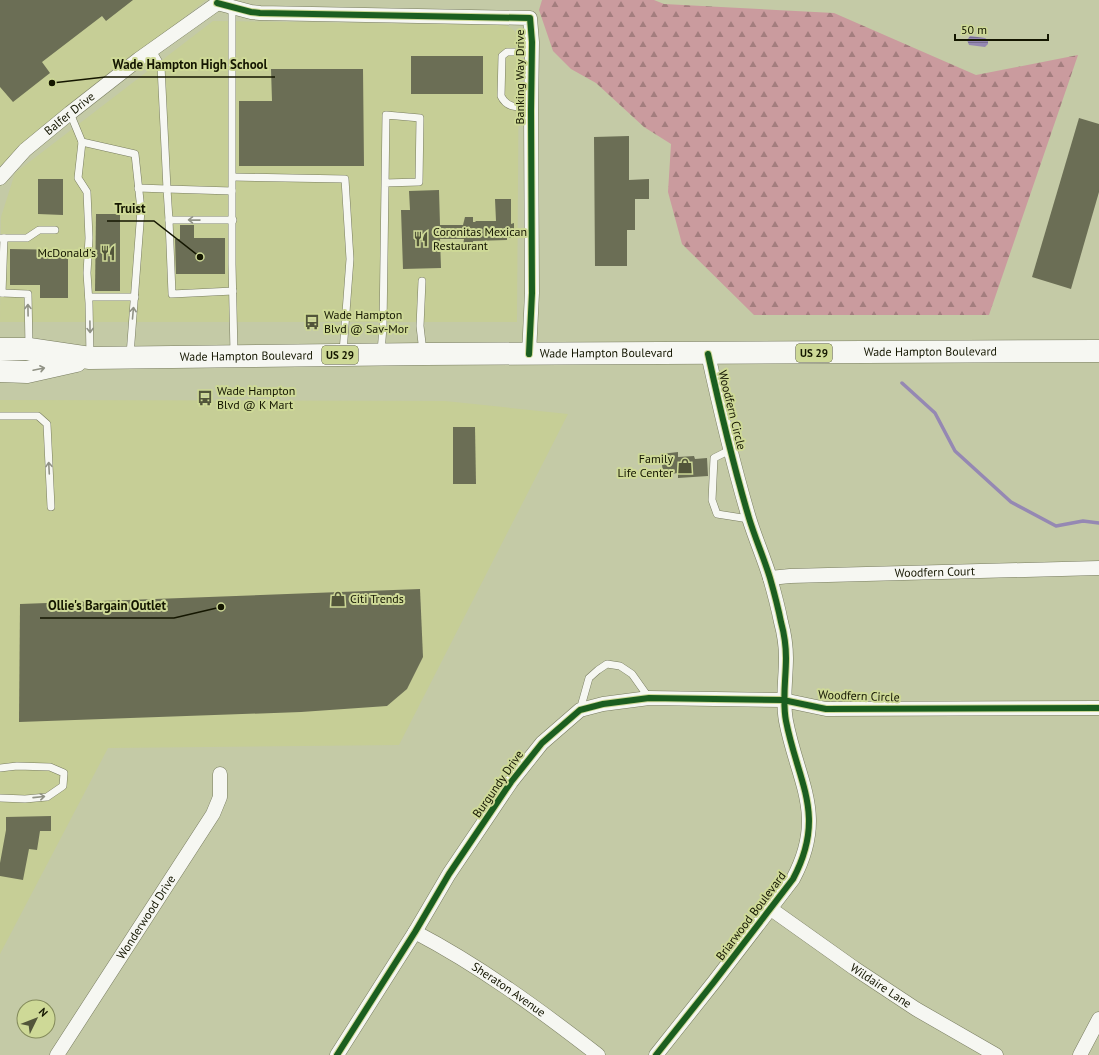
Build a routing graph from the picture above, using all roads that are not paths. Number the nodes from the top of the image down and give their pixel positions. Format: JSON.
{"nodes":[{"id":1,"x":224,"y":3,"type":"edge"},
{"id":2,"x":152,"y":50,"type":"junction"},
{"id":3,"x":532,"y":52,"type":"junction"},
{"id":4,"x":531,"y":108,"type":"junction"},
{"id":5,"x":70,"y":113,"type":"junction"},
{"id":6,"x":82,"y":142,"type":"junction"},
{"id":7,"x":232,"y":177,"type":"junction"},
{"id":8,"x":0,"y":178,"type":"edge"},
{"id":9,"x":385,"y":182,"type":"junction"},
{"id":10,"x":138,"y":188,"type":"junction"},
{"id":11,"x":166,"y":189,"type":"junction"},
{"id":12,"x":232,"y":191,"type":"junction"},
{"id":13,"x":169,"y":220,"type":"junction"},
{"id":14,"x":233,"y":220,"type":"junction"},
{"id":15,"x":55,"y":230,"type":"dead end"},
{"id":16,"x":2,"y":238,"type":"edge"},
{"id":17,"x":422,"y":281,"type":"dead end"},
{"id":18,"x":233,"y":291,"type":"junction"},
{"id":19,"x":1,"y":293,"type":"edge"},
{"id":20,"x":89,"y":297,"type":"junction"},
{"id":21,"x":135,"y":297,"type":"junction"},
{"id":22,"x":0,"y":349,"type":"edge"},
{"id":23,"x":29,"y":349,"type":"junction"},
{"id":24,"x":1099,"y":351,"type":"edge"},
{"id":25,"x":424,"y":354,"type":"junction"},
{"id":26,"x":529,"y":354,"type":"junction"},
{"id":27,"x":708,"y":354,"type":"junction"},
{"id":28,"x":343,"y":355,"type":"junction"},
{"id":29,"x":380,"y":355,"type":"junction"},
{"id":30,"x":234,"y":356,"type":"junction"},
{"id":31,"x":130,"y":357,"type":"junction"},
{"id":32,"x":90,"y":358,"type":"junction"},
{"id":33,"x":0,"y":371,"type":"edge"},
{"id":34,"x":0,"y":416,"type":"edge"},
{"id":35,"x":730,"y":450,"type":"junction"},
{"id":36,"x":51,"y":507,"type":"dead end"},
{"id":37,"x":750,"y":519,"type":"junction"},
{"id":38,"x":1099,"y":568,"type":"edge"},
{"id":39,"x":770,"y":578,"type":"junction"},
{"id":40,"x":649,"y":698,"type":"junction"},
{"id":41,"x":783,"y":700,"type":"junction"},
{"id":42,"x":1099,"y":708,"type":"edge"},
{"id":43,"x":580,"y":710,"type":"junction"},
{"id":44,"x":0,"y":768,"type":"edge"},
{"id":45,"x":220,"y":774,"type":"dead end"},
{"id":46,"x":0,"y":798,"type":"edge"},
{"id":47,"x":771,"y":909,"type":"junction"},
{"id":48,"x":415,"y":932,"type":"junction"},
{"id":49,"x":1099,"y":1019,"type":"edge"},
{"id":50,"x":57,"y":1055,"type":"edge"},
{"id":51,"x":337,"y":1055,"type":"edge"},
{"id":52,"x":598,"y":1055,"type":"edge"},
{"id":53,"x":656,"y":1055,"type":"edge"},
{"id":54,"x":996,"y":1055,"type":"edge"},
{"id":55,"x":1080,"y":1055,"type":"edge"}],
"edges":[{"from":1,"to":2,"type":"street","name":"Balfer Drive"},
{"from":1,"to":3,"type":"street","name":"Banking Way Drive"},
{"from":1,"to":7,"type":"lane"},
{"from":2,"to":5,"type":"street","name":"Balfer Drive"},
{"from":2,"to":11,"type":"lane"},
{"from":3,"to":4,"type":"street","name":"Banking Way Drive"},
{"from":3,"to":4,"type":"lane"},
{"from":4,"to":26,"type":"street","name":"Banking Way Drive"},
{"from":5,"to":6,"type":"lane"},
{"from":5,"to":8,"type":"street","name":"Balfer Drive"},
{"from":6,"to":10,"type":"lane"},
{"from":6,"to":20,"type":"lane"},
{"from":7,"to":12,"type":"lane"},
{"from":7,"to":28,"type":"lane"},
{"from":9,"to":9,"type":"lane"},
{"from":9,"to":29,"type":"lane"},
{"from":10,"to":11,"type":"lane"},
{"from":10,"to":21,"type":"lane"},
{"from":11,"to":12,"type":"lane"},
{"from":11,"to":13,"type":"lane"},
{"from":12,"to":14,"type":"lane"},
{"from":14,"to":13,"type":"lane","one_way":true},
{"from":13,"to":18,"type":"lane"},
{"from":14,"to":18,"type":"lane"},
{"from":15,"to":16,"type":"lane"},
{"from":16,"to":19,"type":"lane"},
{"from":17,"to":25,"type":"lane"},
{"from":18,"to":30,"type":"lane"},
{"from":23,"to":19,"type":"lane","one_way":true},
{"from":20,"to":21,"type":"lane"},
{"from":20,"to":32,"type":"lane","one_way":true},
{"from":31,"to":21,"type":"lane","one_way":true},
{"from":22,"to":23,"type":"main road","name":"Wade Hampton Boulevard","number":"US 29"},
{"from":23,"to":32,"type":"main road","name":"Wade Hampton Boulevard","number":"US 29"},
{"from":24,"to":27,"type":"main road","name":"Wade Hampton Boulevard","number":"US 29"},
{"from":25,"to":26,"type":"main road","name":"Wade Hampton Boulevard","number":"US 29"},
{"from":25,"to":29,"type":"main road","name":"Wade Hampton Boulevard","number":"US 29"},
{"from":26,"to":27,"type":"main road","name":"Wade Hampton Boulevard","number":"US 29"},
{"from":27,"to":35,"type":"street","name":"Woodfern Circle"},
{"from":28,"to":29,"type":"main road","name":"Wade Hampton Boulevard","number":"US 29"},
{"from":28,"to":30,"type":"main road","name":"Wade Hampton Boulevard","number":"US 29"},
{"from":30,"to":31,"type":"main road","name":"Wade Hampton Boulevard","number":"US 29"},
{"from":31,"to":32,"type":"main road","name":"Wade Hampton Boulevard","number":"US 29"},
{"from":33,"to":32,"type":"main road","name":"Wade Hampton Boulevard","number":"US 29","one_way":true},
{"from":36,"to":34,"type":"lane","one_way":true},
{"from":35,"to":37,"type":"street","name":"Woodfern Circle"},
{"from":35,"to":37,"type":"lane"},
{"from":37,"to":39,"type":"street","name":"Woodfern Circle"},
{"from":38,"to":39,"type":"street","name":"Woodfern Court"},
{"from":39,"to":41,"type":"street","name":"Woodfern Circle"},
{"from":40,"to":41,"type":"street","name":"Burgundy Drive"},
{"from":40,"to":43,"type":"street","name":"Burgundy Drive"},
{"from":40,"to":43,"type":"lane"},
{"from":41,"to":42,"type":"street","name":"Woodfern Circle"},
{"from":41,"to":47,"type":"street","name":"Briarwood Boulevard"},
{"from":43,"to":48,"type":"street","name":"Burgundy Drive"},
{"from":46,"to":44,"type":"lane","one_way":true},
{"from":45,"to":50,"type":"street","name":"Wonderwood Drive"},
{"from":47,"to":53,"type":"street","name":"Briarwood Boulevard"},
{"from":47,"to":54,"type":"street","name":"Wildaire Lane"},
{"from":48,"to":51,"type":"street","name":"Burgundy Drive"},
{"from":48,"to":52,"type":"street","name":"Sheraton Avenue"},
{"from":49,"to":55,"type":"street"}]}
